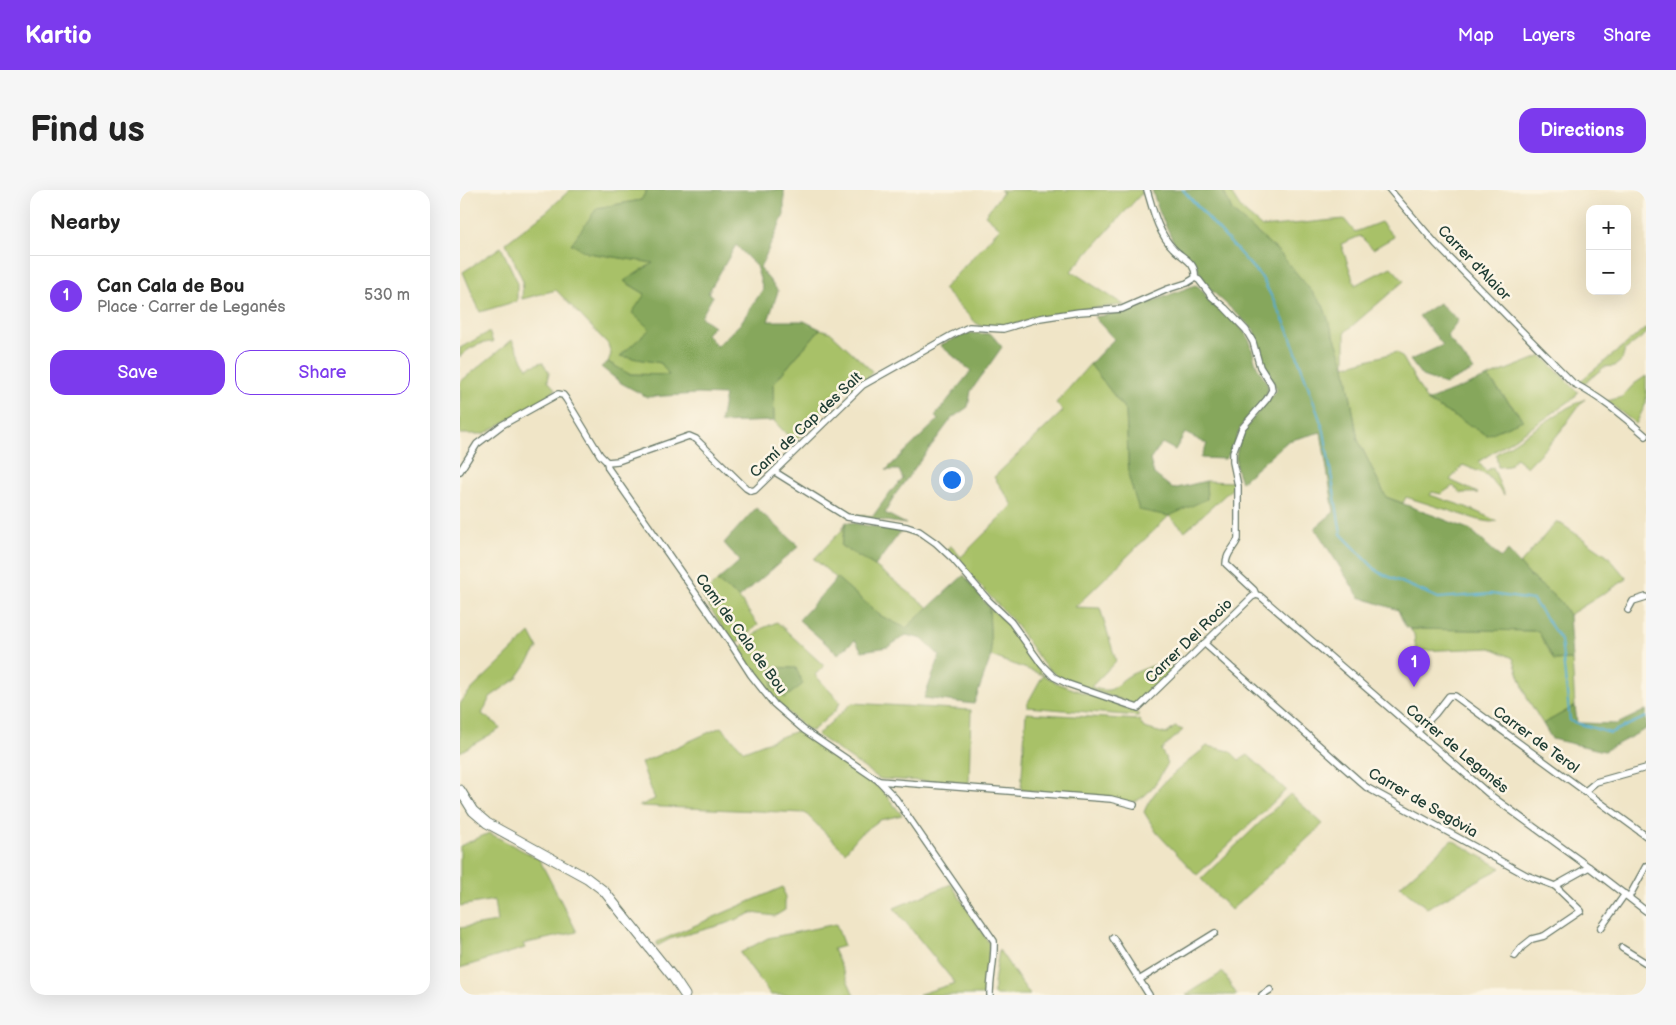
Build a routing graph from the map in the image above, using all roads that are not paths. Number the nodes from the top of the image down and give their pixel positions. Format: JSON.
{"nodes":[{"id":1,"x":1147,"y":190,"type":"edge"},
{"id":2,"x":1390,"y":190,"type":"edge"},
{"id":3,"x":1195,"y":278,"type":"junction"},
{"id":4,"x":1646,"y":436,"type":"edge"},
{"id":5,"x":607,"y":462,"type":"junction"},
{"id":6,"x":460,"y":471,"type":"edge"},
{"id":7,"x":775,"y":472,"type":"junction"},
{"id":8,"x":1258,"y":595,"type":"junction"},
{"id":9,"x":1646,"y":597,"type":"edge"},
{"id":10,"x":1628,"y":610,"type":"dead end"},
{"id":11,"x":1205,"y":644,"type":"junction"},
{"id":12,"x":1417,"y":732,"type":"junction"},
{"id":13,"x":1646,"y":768,"type":"edge"},
{"id":14,"x":878,"y":781,"type":"junction"},
{"id":15,"x":460,"y":790,"type":"edge"},
{"id":16,"x":1584,"y":792,"type":"junction"},
{"id":17,"x":1134,"y":805,"type":"dead end"},
{"id":18,"x":1646,"y":836,"type":"edge"},
{"id":19,"x":1646,"y":866,"type":"edge"},
{"id":20,"x":1589,"y":867,"type":"junction"},
{"id":21,"x":1555,"y":886,"type":"junction"},
{"id":22,"x":1627,"y":895,"type":"junction"},
{"id":23,"x":1646,"y":911,"type":"edge"},
{"id":24,"x":1601,"y":928,"type":"dead end"},
{"id":25,"x":1215,"y":933,"type":"dead end"},
{"id":26,"x":1113,"y":938,"type":"dead end"},
{"id":27,"x":1622,"y":948,"type":"dead end"},
{"id":28,"x":1515,"y":956,"type":"dead end"},
{"id":29,"x":1646,"y":963,"type":"edge"},
{"id":30,"x":1139,"y":980,"type":"junction"},
{"id":31,"x":1270,"y":990,"type":"dead end"},
{"id":32,"x":685,"y":995,"type":"edge"},
{"id":33,"x":990,"y":995,"type":"edge"},
{"id":34,"x":1148,"y":995,"type":"edge"},
{"id":35,"x":1262,"y":995,"type":"edge"}],
"edges":[{"from":1,"to":3,"type":"street"},
{"from":2,"to":4,"type":"street","name":"Carrer d'Alaior"},
{"from":3,"to":7,"type":"street","name":"Camí de Cap des Salt"},
{"from":3,"to":8,"type":"street","name":"Carrer de Leganés"},
{"from":5,"to":6,"type":"street"},
{"from":5,"to":7,"type":"street","name":"Camí de Cap des Salt"},
{"from":5,"to":14,"type":"street","name":"Camí de Cala de Bou"},
{"from":7,"to":11,"type":"street","name":"Carrer Del Rocio"},
{"from":8,"to":11,"type":"street","name":"Carrer Del Rocio"},
{"from":8,"to":12,"type":"street","name":"Carrer de Leganés"},
{"from":9,"to":10,"type":"street"},
{"from":11,"to":21,"type":"street","name":"Carrer de Segòvia"},
{"from":12,"to":16,"type":"street","name":"Carrer de Terol"},
{"from":12,"to":20,"type":"street","name":"Carrer de Leganés"},
{"from":13,"to":16,"type":"street"},
{"from":14,"to":17,"type":"street"},
{"from":14,"to":33,"type":"street","name":"Camí de Cala de Bou"},
{"from":15,"to":32,"type":"street"},
{"from":16,"to":18,"type":"street","name":"Carrer de Terol"},
{"from":19,"to":22,"type":"street"},
{"from":20,"to":21,"type":"street"},
{"from":20,"to":22,"type":"street","name":"Carrer de Leganés"},
{"from":21,"to":28,"type":"street","name":"Carrer de Segòvia"},
{"from":22,"to":23,"type":"street","name":"Carrer de Leganés"},
{"from":22,"to":24,"type":"street"},
{"from":25,"to":30,"type":"street"},
{"from":26,"to":30,"type":"street"},
{"from":27,"to":29,"type":"street"},
{"from":30,"to":34,"type":"street"},
{"from":31,"to":35,"type":"street"}]}
